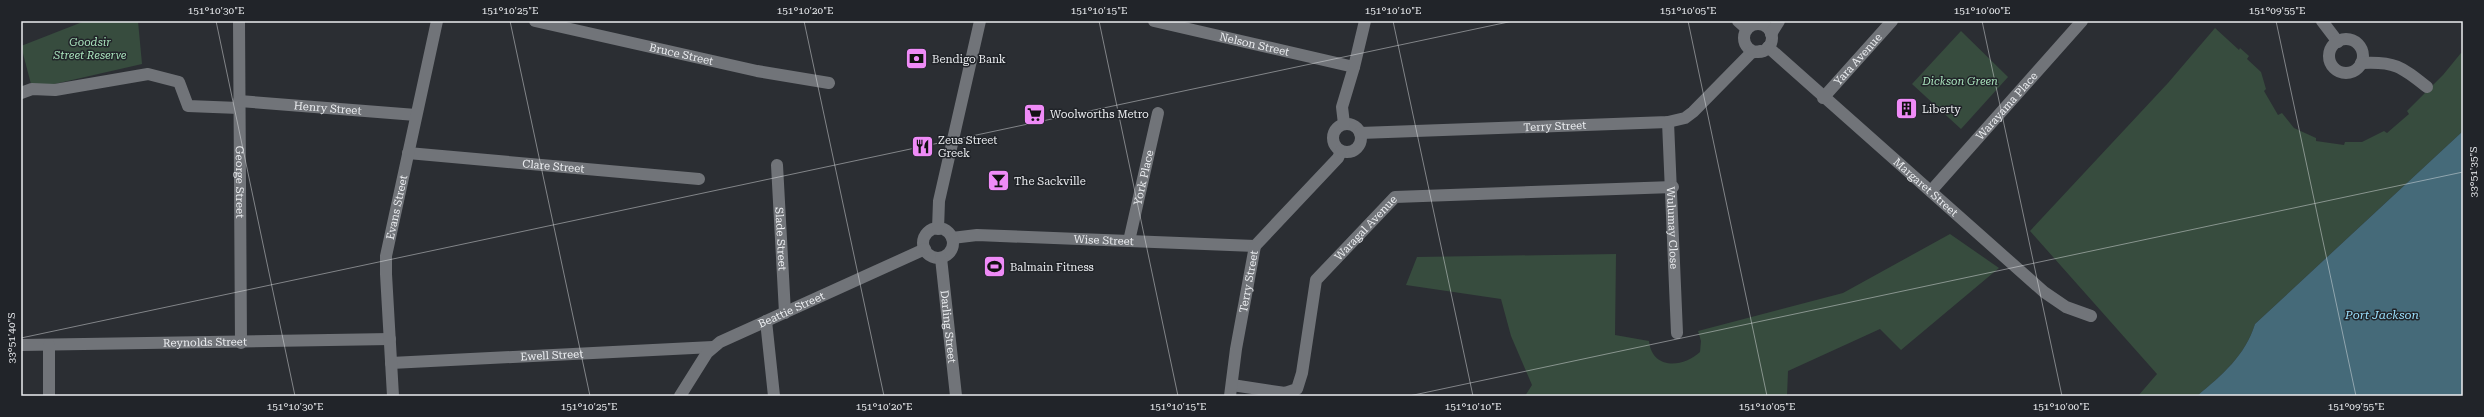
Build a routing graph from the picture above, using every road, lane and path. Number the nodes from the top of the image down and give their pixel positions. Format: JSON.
{"nodes":[{"id":1,"x":239,"y":21,"type":"edge"},
{"id":2,"x":437,"y":21,"type":"edge"},
{"id":3,"x":535,"y":21,"type":"edge"},
{"id":4,"x":980,"y":21,"type":"edge"},
{"id":5,"x":1154,"y":21,"type":"edge"},
{"id":6,"x":1365,"y":21,"type":"edge"},
{"id":7,"x":1738,"y":21,"type":"edge"},
{"id":8,"x":1779,"y":21,"type":"edge"},
{"id":9,"x":1892,"y":21,"type":"edge"},
{"id":10,"x":2082,"y":21,"type":"edge"},
{"id":11,"x":2322,"y":21,"type":"edge"},
{"id":12,"x":1764,"y":23,"type":"edge"},
{"id":13,"x":1747,"y":30,"type":"junction"},
{"id":14,"x":1771,"y":34,"type":"junction"},
{"id":15,"x":1745,"y":42,"type":"junction"},
{"id":16,"x":2338,"y":42,"type":"junction"},
{"id":17,"x":1764,"y":49,"type":"junction"},
{"id":18,"x":2361,"y":63,"type":"junction"},
{"id":19,"x":1354,"y":67,"type":"junction"},
{"id":20,"x":1730,"y":73,"type":"junction"},
{"id":21,"x":829,"y":83,"type":"dead end"},
{"id":22,"x":2427,"y":87,"type":"dead end"},
{"id":23,"x":21,"y":93,"type":"edge"},
{"id":24,"x":1823,"y":98,"type":"junction"},
{"id":25,"x":239,"y":105,"type":"junction"},
{"id":26,"x":1158,"y":113,"type":"dead end"},
{"id":27,"x":416,"y":115,"type":"junction"},
{"id":28,"x":1668,"y":122,"type":"junction"},
{"id":29,"x":1344,"y":124,"type":"junction"},
{"id":30,"x":1360,"y":133,"type":"junction"},
{"id":31,"x":1340,"y":151,"type":"junction"},
{"id":32,"x":408,"y":153,"type":"junction"},
{"id":33,"x":777,"y":165,"type":"dead end"},
{"id":34,"x":699,"y":179,"type":"dead end"},
{"id":35,"x":1673,"y":187,"type":"junction"},
{"id":36,"x":1931,"y":191,"type":"junction"},
{"id":37,"x":938,"y":229,"type":"junction"},
{"id":38,"x":952,"y":238,"type":"junction"},
{"id":39,"x":1129,"y":241,"type":"junction"},
{"id":40,"x":1255,"y":246,"type":"junction"},
{"id":41,"x":925,"y":250,"type":"junction"},
{"id":42,"x":941,"y":258,"type":"junction"},
{"id":43,"x":785,"y":313,"type":"junction"},
{"id":44,"x":2091,"y":316,"type":"dead end"},
{"id":45,"x":766,"y":321,"type":"junction"},
{"id":46,"x":1677,"y":333,"type":"dead end"},
{"id":47,"x":390,"y":339,"type":"junction"},
{"id":48,"x":241,"y":343,"type":"junction"},
{"id":49,"x":49,"y":345,"type":"junction"},
{"id":50,"x":21,"y":346,"type":"edge"},
{"id":51,"x":713,"y":347,"type":"junction"},
{"id":52,"x":391,"y":363,"type":"junction"},
{"id":53,"x":1231,"y":391,"type":"edge"},
{"id":54,"x":49,"y":396,"type":"edge"},
{"id":55,"x":393,"y":396,"type":"edge"},
{"id":56,"x":680,"y":396,"type":"edge"},
{"id":57,"x":774,"y":396,"type":"edge"},
{"id":58,"x":956,"y":396,"type":"edge"}],
"edges":[{"from":1,"to":25,"type":"street","name":"George Street"},
{"from":2,"to":27,"type":"street","name":"Evans Street"},
{"from":3,"to":21,"type":"street","name":"Bruce Street"},
{"from":4,"to":37,"type":"street"},
{"from":5,"to":19,"type":"street","name":"Nelson Street"},
{"from":6,"to":19,"type":"street"},
{"from":7,"to":13,"type":"street"},
{"from":8,"to":14,"type":"street"},
{"from":9,"to":24,"type":"street","name":"Yara Avenue"},
{"from":10,"to":36,"type":"street","name":"Warayama Place"},
{"from":11,"to":16,"type":"street"},
{"from":12,"to":13,"type":"street"},
{"from":12,"to":14,"type":"street"},
{"from":13,"to":15,"type":"street"},
{"from":14,"to":17,"type":"street"},
{"from":15,"to":17,"type":"street"},
{"from":15,"to":20,"type":"street","name":"Terry Street"},
{"from":16,"to":18,"type":"street"},
{"from":16,"to":18,"type":"street"},
{"from":17,"to":20,"type":"street","name":"Terry Street"},
{"from":17,"to":24,"type":"street","name":"Margaret Street"},
{"from":18,"to":22,"type":"street"},
{"from":19,"to":29,"type":"street"},
{"from":20,"to":28,"type":"street","name":"Terry Street"},
{"from":23,"to":25,"type":"street","name":"Henry Street"},
{"from":24,"to":36,"type":"street","name":"Margaret Street"},
{"from":25,"to":27,"type":"street","name":"Henry Street"},
{"from":25,"to":48,"type":"street","name":"George Street"},
{"from":26,"to":39,"type":"street","name":"York Place"},
{"from":27,"to":32,"type":"street","name":"Evans Street"},
{"from":28,"to":30,"type":"street","name":"Terry Street"},
{"from":28,"to":35,"type":"street","name":"Wulumay Close"},
{"from":29,"to":30,"type":"street"},
{"from":29,"to":31,"type":"street"},
{"from":30,"to":31,"type":"street"},
{"from":31,"to":40,"type":"street","name":"Terry Street"},
{"from":32,"to":34,"type":"street","name":"Clare Street"},
{"from":32,"to":47,"type":"street","name":"Evans Street"},
{"from":33,"to":43,"type":"street","name":"Slade Street"},
{"from":35,"to":46,"type":"street","name":"Wulumay Close"},
{"from":35,"to":53,"type":"street","name":"Waragal Avenue"},
{"from":36,"to":44,"type":"street","name":"Margaret Street"},
{"from":37,"to":38,"type":"street"},
{"from":37,"to":41,"type":"street"},
{"from":38,"to":39,"type":"street","name":"Wise Street"},
{"from":38,"to":42,"type":"street"},
{"from":39,"to":40,"type":"street","name":"Wise Street"},
{"from":40,"to":53,"type":"street","name":"Terry Street"},
{"from":41,"to":42,"type":"street"},
{"from":41,"to":43,"type":"street","name":"Beattie Street"},
{"from":42,"to":58,"type":"street","name":"Darling Street"},
{"from":43,"to":45,"type":"street","name":"Beattie Street"},
{"from":45,"to":51,"type":"street","name":"Beattie Street"},
{"from":45,"to":57,"type":"street"},
{"from":47,"to":48,"type":"street","name":"Reynolds Street"},
{"from":47,"to":52,"type":"street","name":"Evans Street"},
{"from":48,"to":49,"type":"street","name":"Reynolds Street"},
{"from":49,"to":50,"type":"street","name":"Reynolds Street"},
{"from":49,"to":54,"type":"street"},
{"from":51,"to":52,"type":"street","name":"Ewell Street"},
{"from":51,"to":56,"type":"street","name":"Beattie Street"},
{"from":52,"to":55,"type":"street","name":"Evans Street"}]}
